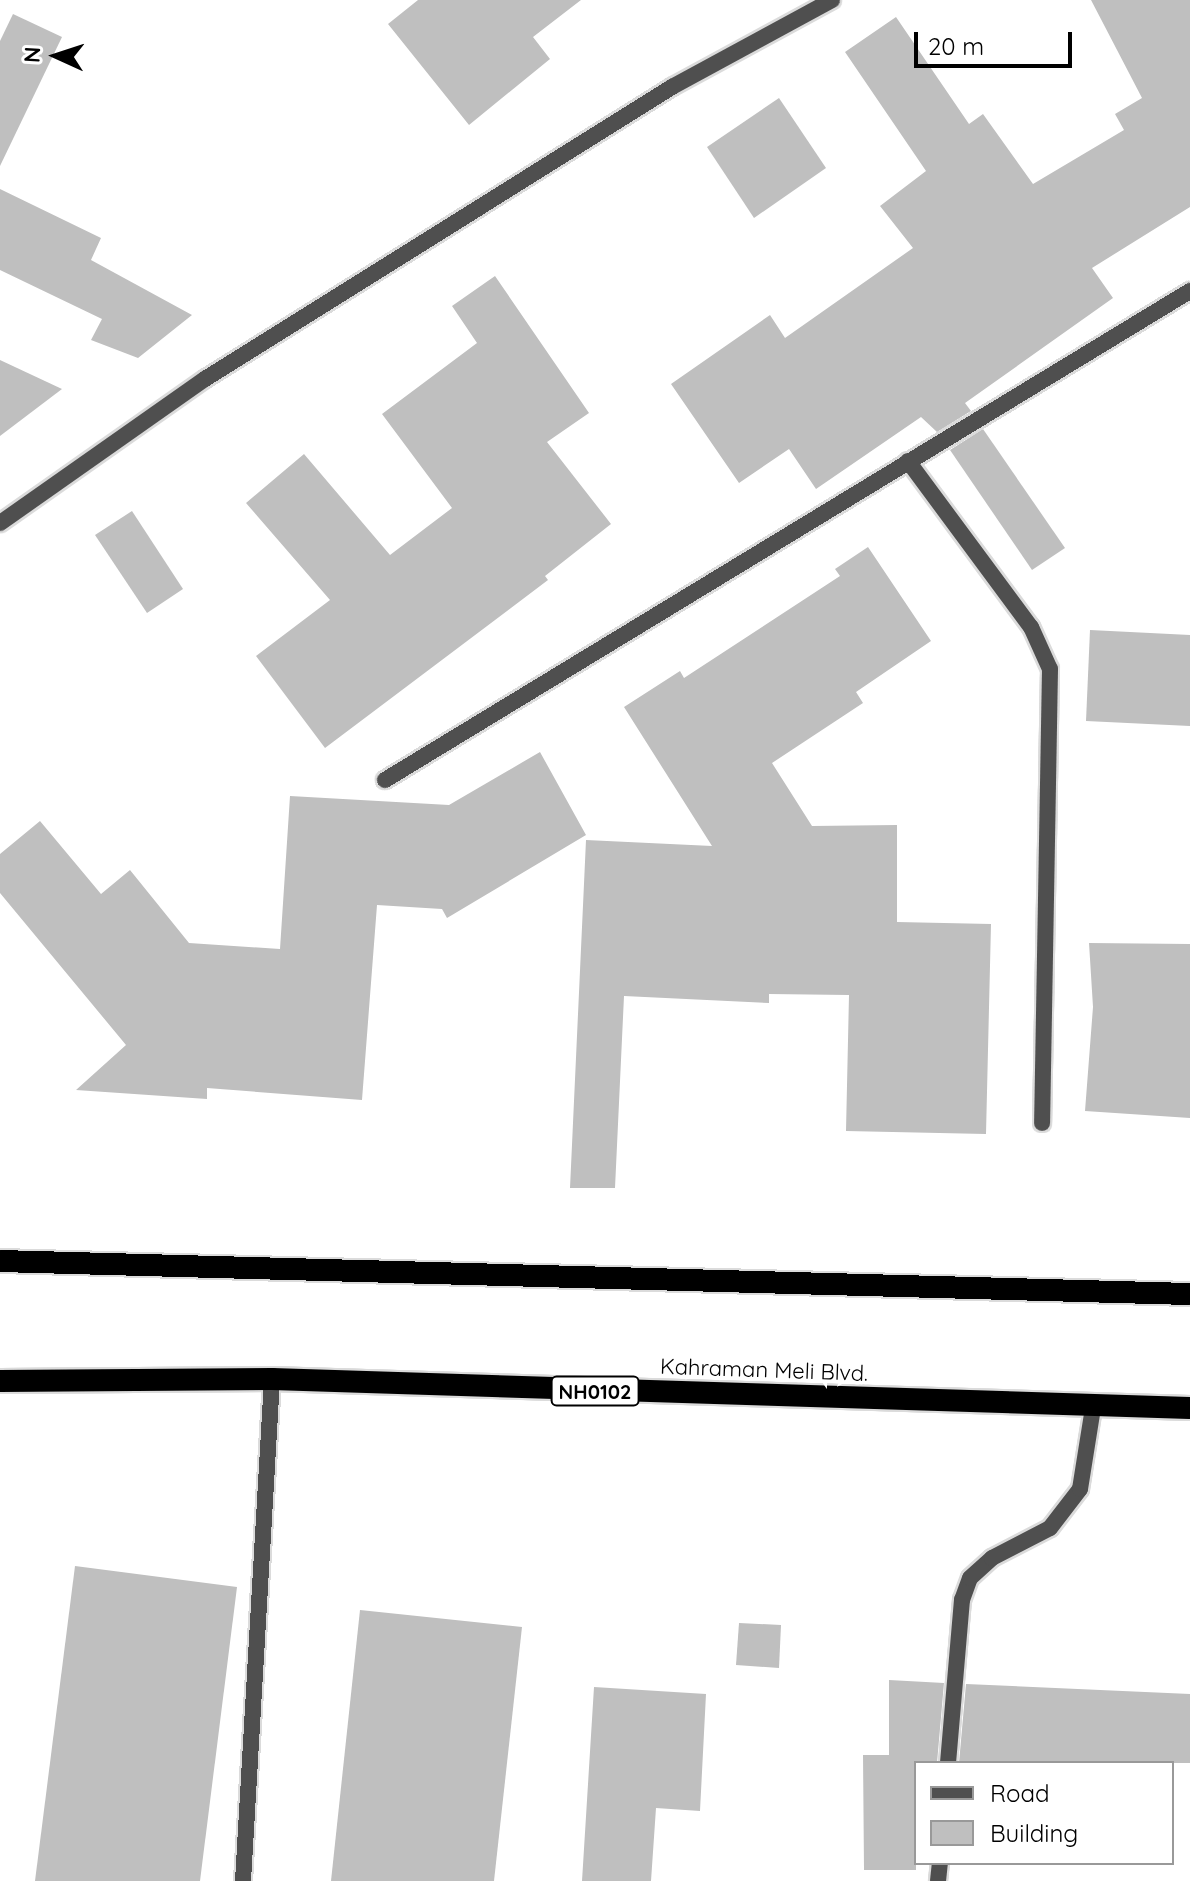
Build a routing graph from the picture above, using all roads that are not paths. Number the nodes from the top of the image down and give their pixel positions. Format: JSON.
{"nodes":[{"id":1,"x":832,"y":0,"type":"edge"},
{"id":2,"x":1190,"y":291,"type":"edge"},
{"id":3,"x":908,"y":461,"type":"junction"},
{"id":4,"x":0,"y":523,"type":"edge"},
{"id":5,"x":385,"y":780,"type":"dead end"},
{"id":6,"x":1042,"y":1123,"type":"dead end"},
{"id":7,"x":0,"y":1261,"type":"edge"},
{"id":8,"x":1190,"y":1294,"type":"edge"},
{"id":9,"x":272,"y":1379,"type":"junction"},
{"id":10,"x":0,"y":1381,"type":"edge"},
{"id":11,"x":1093,"y":1408,"type":"junction"},
{"id":12,"x":1190,"y":1408,"type":"edge"},
{"id":13,"x":948,"y":1761,"type":"edge"},
{"id":14,"x":243,"y":1881,"type":"edge"}],
"edges":[{"from":1,"to":4,"type":"street"},
{"from":2,"to":3,"type":"street"},
{"from":3,"to":5,"type":"street"},
{"from":3,"to":6,"type":"street"},
{"from":7,"to":8,"type":"highway"},
{"from":9,"to":10,"type":"highway","name":"Kahraman Meli Blvd.","number":"NH0102"},
{"from":9,"to":11,"type":"highway","name":"Kahraman Meli Blvd.","number":"NH0102"},
{"from":9,"to":14,"type":"street"},
{"from":11,"to":12,"type":"highway","name":"Kahraman Meli Blvd.","number":"NH0102"},
{"from":11,"to":13,"type":"street"}]}
